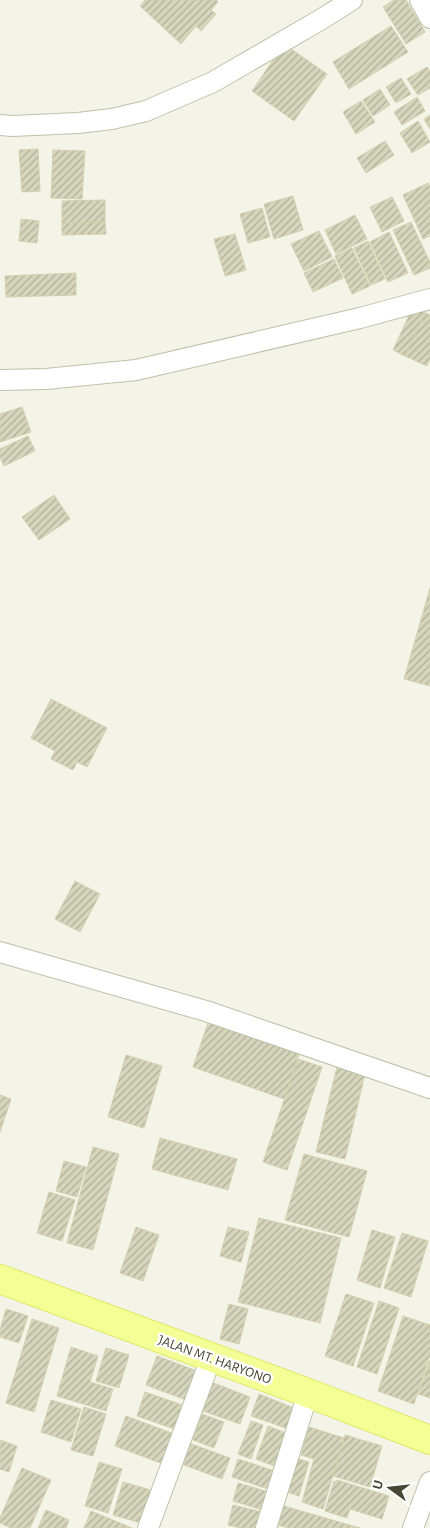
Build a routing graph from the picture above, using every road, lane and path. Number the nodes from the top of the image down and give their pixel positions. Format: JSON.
{"nodes":[{"id":1,"x":352,"y":0,"type":"edge"},
{"id":2,"x":420,"y":0,"type":"edge"},
{"id":3,"x":430,"y":18,"type":"edge"},
{"id":4,"x":4,"y":122,"type":"edge"},
{"id":5,"x":430,"y":299,"type":"edge"},
{"id":6,"x":0,"y":380,"type":"edge"},
{"id":7,"x":0,"y":952,"type":"edge"},
{"id":8,"x":430,"y":1088,"type":"edge"},
{"id":9,"x":0,"y":1279,"type":"edge"},
{"id":10,"x":211,"y":1358,"type":"junction"},
{"id":11,"x":308,"y":1393,"type":"junction"},
{"id":12,"x":430,"y":1440,"type":"edge"},
{"id":13,"x":430,"y":1482,"type":"edge"},
{"id":14,"x":148,"y":1528,"type":"edge"},
{"id":15,"x":266,"y":1528,"type":"edge"},
{"id":16,"x":413,"y":1528,"type":"edge"}],
"edges":[{"from":1,"to":4,"type":"street"},
{"from":2,"to":3,"type":"street"},
{"from":5,"to":6,"type":"street"},
{"from":7,"to":8,"type":"street"},
{"from":9,"to":10,"type":"main road","name":"JALAN MT. HARYONO"},
{"from":10,"to":11,"type":"main road","name":"JALAN MT. HARYONO"},
{"from":10,"to":14,"type":"street"},
{"from":11,"to":12,"type":"main road","name":"JALAN MT. HARYONO"},
{"from":11,"to":15,"type":"street"},
{"from":13,"to":16,"type":"street"}]}
